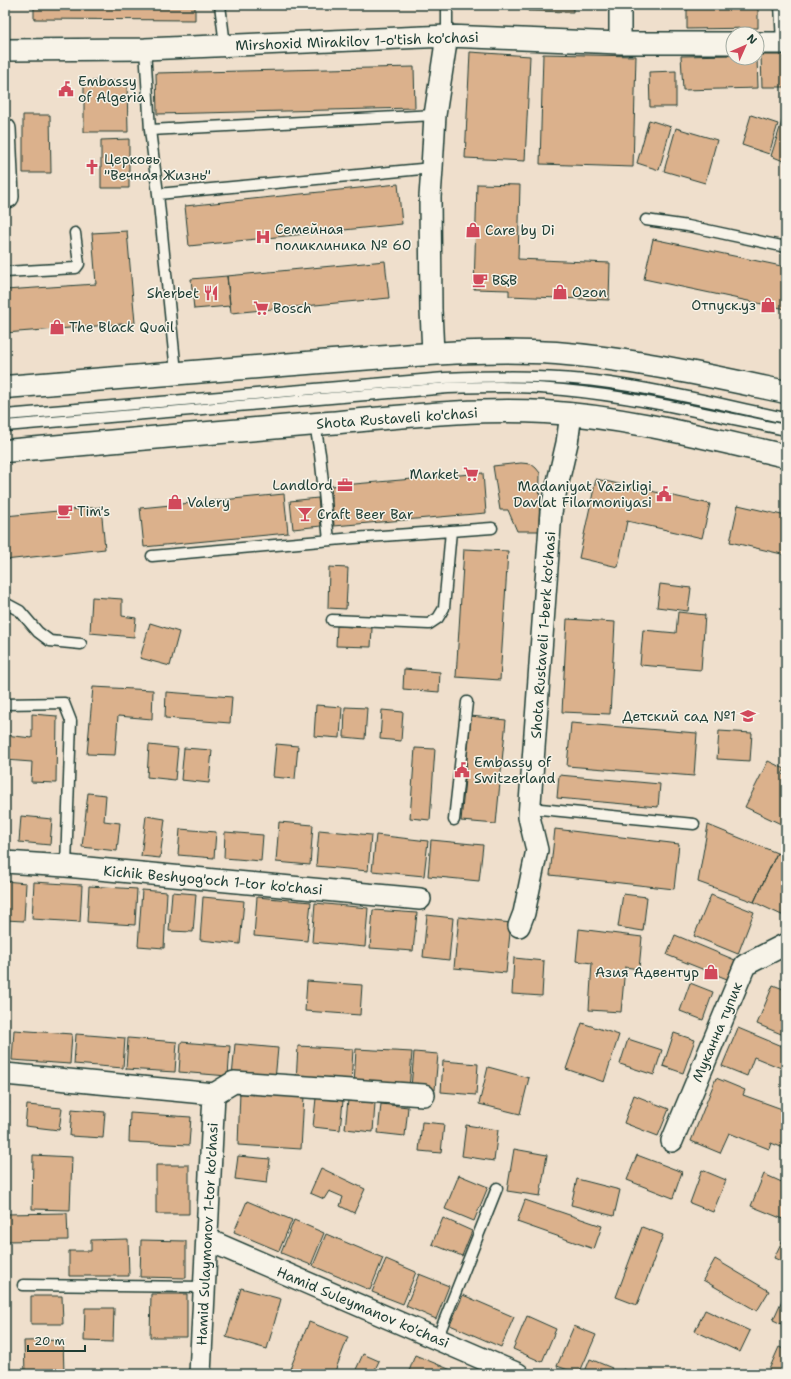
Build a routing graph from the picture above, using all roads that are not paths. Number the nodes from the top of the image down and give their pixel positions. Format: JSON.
{"nodes":[{"id":1,"x":220,"y":5,"type":"edge"},
{"id":2,"x":447,"y":5,"type":"edge"},
{"id":3,"x":620,"y":5,"type":"edge"},
{"id":4,"x":780,"y":5,"type":"edge"},
{"id":5,"x":447,"y":36,"type":"junction"},
{"id":6,"x":620,"y":43,"type":"junction"},
{"id":7,"x":725,"y":43,"type":"edge"},
{"id":8,"x":765,"y":43,"type":"edge"},
{"id":9,"x":784,"y":43,"type":"edge"},
{"id":10,"x":225,"y":45,"type":"junction"},
{"id":11,"x":145,"y":49,"type":"junction"},
{"id":12,"x":5,"y":50,"type":"edge"},
{"id":13,"x":435,"y":115,"type":"junction"},
{"id":14,"x":5,"y":129,"type":"edge"},
{"id":15,"x":150,"y":130,"type":"junction"},
{"id":16,"x":432,"y":168,"type":"junction"},
{"id":17,"x":158,"y":194,"type":"junction"},
{"id":18,"x":8,"y":198,"type":"dead end"},
{"id":19,"x":646,"y":220,"type":"dead end"},
{"id":20,"x":75,"y":233,"type":"dead end"},
{"id":21,"x":786,"y":247,"type":"edge"},
{"id":22,"x":5,"y":272,"type":"edge"},
{"id":23,"x":433,"y":353,"type":"junction"},
{"id":24,"x":176,"y":372,"type":"junction"},
{"id":25,"x":5,"y":387,"type":"edge"},
{"id":26,"x":786,"y":392,"type":"edge"},
{"id":27,"x":571,"y":414,"type":"junction"},
{"id":28,"x":5,"y":415,"type":"edge"},
{"id":29,"x":786,"y":418,"type":"edge"},
{"id":30,"x":315,"y":424,"type":"junction"},
{"id":31,"x":5,"y":426,"type":"edge"},
{"id":32,"x":786,"y":430,"type":"edge"},
{"id":33,"x":5,"y":451,"type":"edge"},
{"id":34,"x":786,"y":456,"type":"edge"},
{"id":35,"x":492,"y":528,"type":"dead end"},
{"id":36,"x":451,"y":531,"type":"junction"},
{"id":37,"x":329,"y":540,"type":"junction"},
{"id":38,"x":152,"y":556,"type":"dead end"},
{"id":39,"x":5,"y":603,"type":"edge"},
{"id":40,"x":332,"y":620,"type":"dead end"},
{"id":41,"x":81,"y":644,"type":"dead end"},
{"id":42,"x":467,"y":702,"type":"dead end"},
{"id":43,"x":5,"y":704,"type":"edge"},
{"id":44,"x":530,"y":808,"type":"junction"},
{"id":45,"x":454,"y":820,"type":"dead end"},
{"id":46,"x":694,"y":824,"type":"dead end"},
{"id":47,"x":5,"y":862,"type":"edge"},
{"id":48,"x":66,"y":866,"type":"junction"},
{"id":49,"x":420,"y":899,"type":"dead end"},
{"id":50,"x":519,"y":926,"type":"dead end"},
{"id":51,"x":786,"y":944,"type":"edge"},
{"id":52,"x":5,"y":1074,"type":"edge"},
{"id":53,"x":214,"y":1094,"type":"junction"},
{"id":54,"x":424,"y":1095,"type":"dead end"},
{"id":55,"x":672,"y":1141,"type":"dead end"},
{"id":56,"x":497,"y":1188,"type":"dead end"},
{"id":57,"x":208,"y":1240,"type":"junction"},
{"id":58,"x":22,"y":1286,"type":"dead end"},
{"id":59,"x":205,"y":1287,"type":"junction"},
{"id":60,"x":437,"y":1339,"type":"junction"},
{"id":61,"x":200,"y":1374,"type":"edge"},
{"id":62,"x":518,"y":1374,"type":"edge"}],
"edges":[{"from":1,"to":10,"type":"lane"},
{"from":2,"to":5,"type":"lane"},
{"from":3,"to":6,"type":"street"},
{"from":4,"to":9,"type":"lane"},
{"from":5,"to":6,"type":"street","name":"Mirshoxid Mirakilov 1-o'tish ko'chasi"},
{"from":5,"to":10,"type":"street","name":"Mirshoxid Mirakilov 1-o'tish ko'chasi"},
{"from":5,"to":13,"type":"street"},
{"from":6,"to":7,"type":"street","name":"Mirshoxid Mirakilov 1-o'tish ko'chasi"},
{"from":8,"to":9,"type":"street"},
{"from":10,"to":11,"type":"street","name":"Mirshoxid Mirakilov 1-o'tish ko'chasi"},
{"from":11,"to":12,"type":"street","name":"Mirshoxid Mirakilov 1-o'tish ko'chasi"},
{"from":11,"to":15,"type":"lane"},
{"from":13,"to":15,"type":"lane"},
{"from":13,"to":16,"type":"street"},
{"from":14,"to":18,"type":"street"},
{"from":15,"to":17,"type":"lane"},
{"from":16,"to":17,"type":"lane"},
{"from":16,"to":23,"type":"street"},
{"from":17,"to":24,"type":"lane"},
{"from":19,"to":21,"type":"lane"},
{"from":20,"to":22,"type":"lane"},
{"from":23,"to":24,"type":"main road"},
{"from":23,"to":26,"type":"main road"},
{"from":24,"to":25,"type":"main road"},
{"from":27,"to":30,"type":"main road","name":"Shota Rustaveli ko'chasi"},
{"from":27,"to":34,"type":"main road","name":"Shota Rustaveli ko'chasi"},
{"from":27,"to":44,"type":"street","name":"Shota Rustaveli 1-berk ko'chasi"},
{"from":28,"to":29,"type":"lane"},
{"from":30,"to":33,"type":"main road","name":"Shota Rustaveli ko'chasi"},
{"from":30,"to":37,"type":"lane"},
{"from":31,"to":32,"type":"lane"},
{"from":35,"to":36,"type":"lane"},
{"from":36,"to":37,"type":"lane"},
{"from":36,"to":40,"type":"lane"},
{"from":37,"to":38,"type":"lane"},
{"from":39,"to":41,"type":"lane"},
{"from":42,"to":45,"type":"lane"},
{"from":43,"to":48,"type":"lane"},
{"from":44,"to":46,"type":"lane"},
{"from":44,"to":50,"type":"street","name":"Shota Rustaveli 1-berk ko'chasi"},
{"from":47,"to":48,"type":"street","name":"Kichik Beshyog'och 1-tor ko'chasi"},
{"from":48,"to":49,"type":"street","name":"Kichik Beshyog'och 1-tor ko'chasi"},
{"from":51,"to":55,"type":"street","name":"Муканна тупик"},
{"from":52,"to":53,"type":"street"},
{"from":53,"to":54,"type":"street"},
{"from":53,"to":57,"type":"street","name":"Hamid Sulaymonov 1-tor ko'chasi"},
{"from":56,"to":60,"type":"lane"},
{"from":57,"to":59,"type":"street","name":"Hamid Sulaymonov 1-tor ko'chasi"},
{"from":57,"to":60,"type":"street","name":"Hamid Suleymanov ko'chasi"},
{"from":58,"to":59,"type":"lane"},
{"from":59,"to":61,"type":"street","name":"Hamid Sulaymonov 1-tor ko'chasi"},
{"from":60,"to":62,"type":"street","name":"Hamid Suleymanov ko'chasi"}]}
